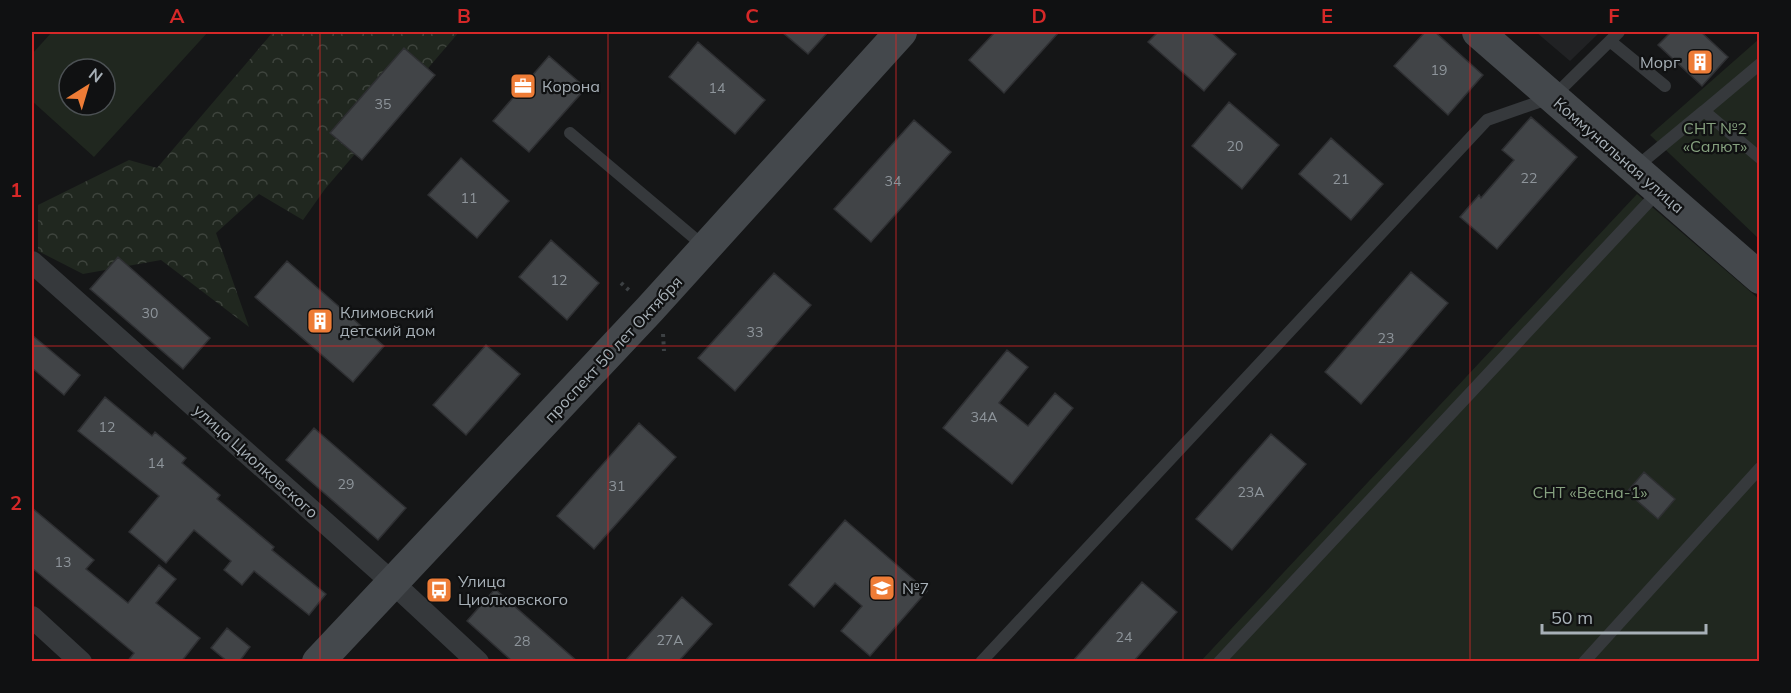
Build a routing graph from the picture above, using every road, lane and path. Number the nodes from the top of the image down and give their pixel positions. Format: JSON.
{"nodes":[{"id":1,"x":901,"y":32,"type":"edge"},
{"id":2,"x":1478,"y":32,"type":"edge"},
{"id":3,"x":1619,"y":32,"type":"edge"},
{"id":4,"x":1610,"y":41,"type":"junction"},
{"id":5,"x":1760,"y":64,"type":"edge"},
{"id":6,"x":1665,"y":86,"type":"dead end"},
{"id":7,"x":1553,"y":97,"type":"junction"},
{"id":8,"x":1704,"y":111,"type":"junction"},
{"id":9,"x":570,"y":134,"type":"dead end"},
{"id":10,"x":1760,"y":158,"type":"edge"},
{"id":11,"x":1634,"y":168,"type":"junction"},
{"id":12,"x":1659,"y":190,"type":"junction"},
{"id":13,"x":706,"y":248,"type":"junction"},
{"id":14,"x":32,"y":262,"type":"edge"},
{"id":15,"x":1760,"y":278,"type":"edge"},
{"id":16,"x":1760,"y":468,"type":"edge"},
{"id":17,"x":393,"y":583,"type":"junction"},
{"id":18,"x":32,"y":617,"type":"edge"},
{"id":19,"x":81,"y":662,"type":"edge"},
{"id":20,"x":318,"y":662,"type":"edge"},
{"id":21,"x":478,"y":662,"type":"edge"},
{"id":22,"x":981,"y":662,"type":"edge"},
{"id":23,"x":1219,"y":662,"type":"edge"},
{"id":24,"x":1584,"y":662,"type":"edge"}],
"edges":[{"from":1,"to":13,"type":"main road","name":"проспект 50 лет Октября"},
{"from":2,"to":7,"type":"main road","name":"Коммунальная улица"},
{"from":3,"to":4,"type":"lane"},
{"from":4,"to":6,"type":"lane"},
{"from":4,"to":7,"type":"lane"},
{"from":5,"to":8,"type":"lane"},
{"from":7,"to":11,"type":"main road","name":"Коммунальная улица"},
{"from":7,"to":22,"type":"lane"},
{"from":8,"to":10,"type":"lane"},
{"from":8,"to":11,"type":"lane"},
{"from":9,"to":13,"type":"lane"},
{"from":11,"to":12,"type":"main road","name":"Коммунальная улица"},
{"from":12,"to":15,"type":"main road","name":"Коммунальная улица"},
{"from":12,"to":23,"type":"lane"},
{"from":13,"to":17,"type":"main road","name":"проспект 50 лет Октября"},
{"from":14,"to":17,"type":"street","name":"улица Циолковского"},
{"from":16,"to":24,"type":"lane"},
{"from":17,"to":20,"type":"main road","name":"проспект 50 лет Октября"},
{"from":17,"to":21,"type":"street","name":"улица Циолковского"},
{"from":18,"to":19,"type":"street"}]}
